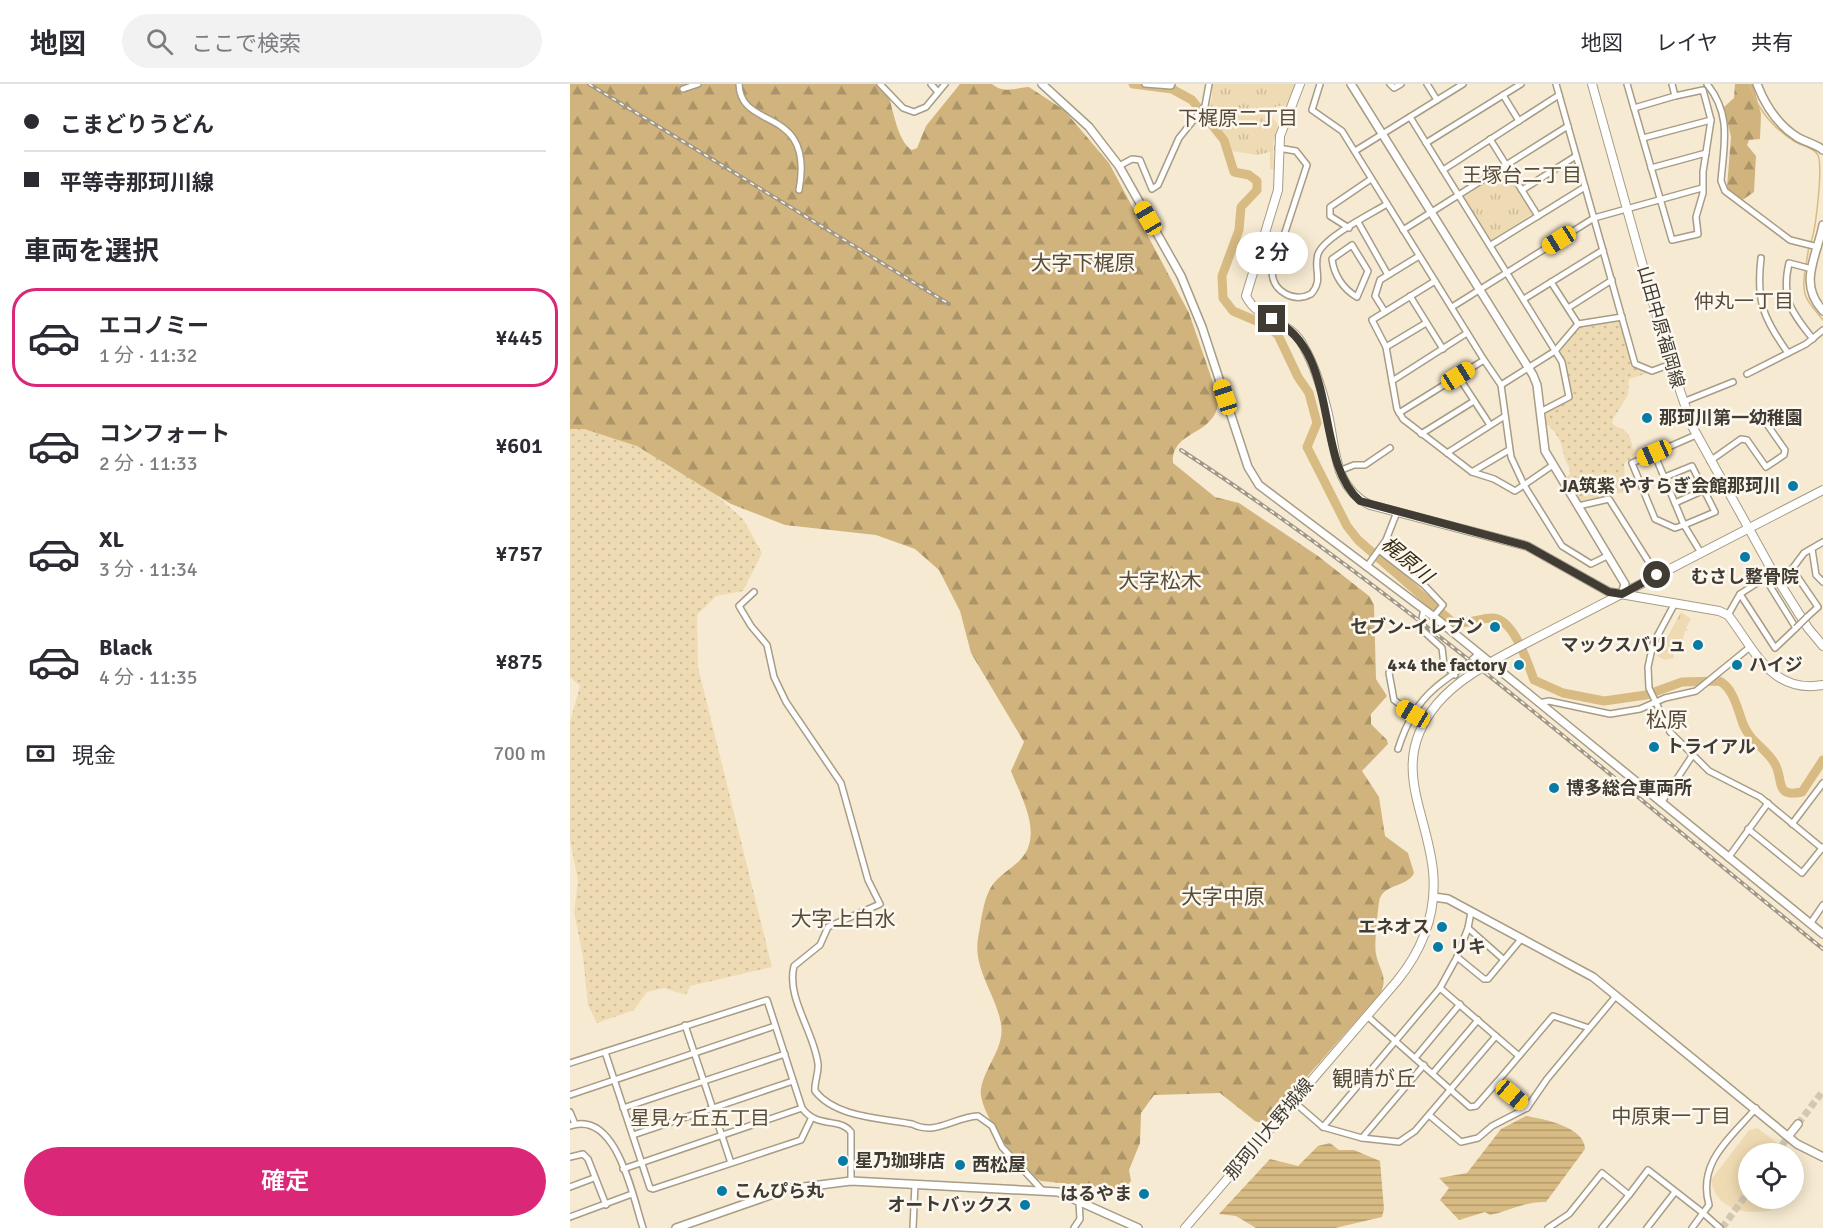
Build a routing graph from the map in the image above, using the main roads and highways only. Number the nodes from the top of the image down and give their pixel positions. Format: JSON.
{"nodes":[{"id":1,"x":1300,"y":84,"type":"edge"},
{"id":2,"x":1592,"y":84,"type":"edge"},
{"id":3,"x":1823,"y":490,"type":"edge"},
{"id":4,"x":1749,"y":528,"type":"junction"},
{"id":5,"x":1622,"y":594,"type":"junction"},
{"id":6,"x":1823,"y":646,"type":"edge"},
{"id":7,"x":1823,"y":685,"type":"edge"},
{"id":8,"x":1185,"y":1228,"type":"edge"}],
"edges":[{"from":1,"to":5,"type":"main road"},
{"from":2,"to":4,"type":"main road","name":"山田中原福岡線"},
{"from":3,"to":4,"type":"main road","name":"那珂川大野城線"},
{"from":4,"to":5,"type":"main road","name":"那珂川大野城線"},
{"from":4,"to":6,"type":"main road","name":"山田中原福岡線"},
{"from":5,"to":7,"type":"main road"},
{"from":5,"to":8,"type":"main road","name":"那珂川大野城線"}]}
